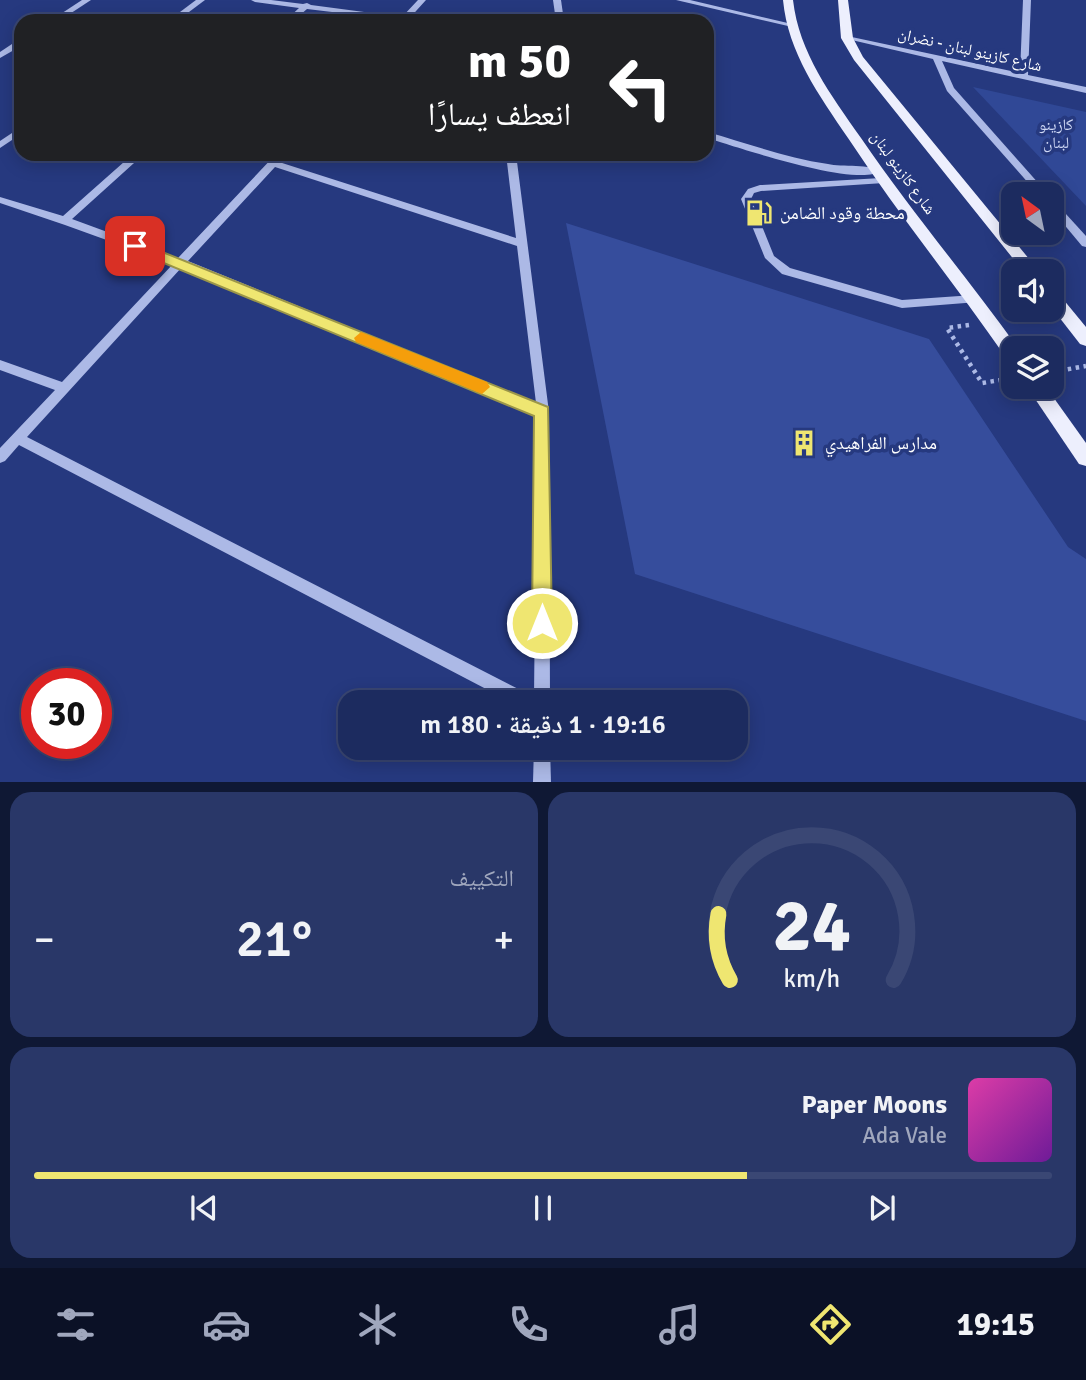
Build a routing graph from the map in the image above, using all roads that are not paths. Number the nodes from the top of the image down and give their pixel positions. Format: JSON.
{"nodes":[{"id":1,"x":87,"y":0,"type":"edge"},
{"id":2,"x":201,"y":0,"type":"edge"},
{"id":3,"x":255,"y":0,"type":"edge"},
{"id":4,"x":313,"y":0,"type":"edge"},
{"id":5,"x":422,"y":0,"type":"edge"},
{"id":6,"x":680,"y":0,"type":"edge"},
{"id":7,"x":788,"y":0,"type":"edge"},
{"id":8,"x":843,"y":0,"type":"edge"},
{"id":9,"x":1027,"y":0,"type":"edge"},
{"id":10,"x":305,"y":7,"type":"junction"},
{"id":11,"x":65,"y":14,"type":"edge"},
{"id":12,"x":182,"y":14,"type":"edge"},
{"id":13,"x":297,"y":14,"type":"edge"},
{"id":14,"x":358,"y":14,"type":"edge"},
{"id":15,"x":409,"y":14,"type":"edge"},
{"id":16,"x":788,"y":24,"type":"junction"},
{"id":17,"x":847,"y":38,"type":"junction"},
{"id":18,"x":936,"y":57,"type":"junction"},
{"id":19,"x":1024,"y":77,"type":"junction"},
{"id":20,"x":1086,"y":90,"type":"edge"},
{"id":21,"x":714,"y":137,"type":"edge"},
{"id":22,"x":131,"y":161,"type":"edge"},
{"id":23,"x":513,"y":161,"type":"edge"},
{"id":24,"x":272,"y":163,"type":"joint"},
{"id":25,"x":879,"y":176,"type":"junction"},
{"id":26,"x":1032,"y":182,"type":"edge"},
{"id":27,"x":0,"y":200,"type":"edge"},
{"id":28,"x":1064,"y":218,"type":"edge"},
{"id":29,"x":65,"y":220,"type":"junction"},
{"id":30,"x":1086,"y":243,"type":"edge"},
{"id":31,"x":523,"y":244,"type":"junction"},
{"id":32,"x":1021,"y":259,"type":"edge"},
{"id":33,"x":181,"y":263,"type":"junction"},
{"id":34,"x":974,"y":299,"type":"junction"},
{"id":35,"x":1064,"y":312,"type":"edge"},
{"id":36,"x":1001,"y":337,"type":"edge"},
{"id":37,"x":1086,"y":339,"type":"edge"},
{"id":38,"x":0,"y":365,"type":"edge"},
{"id":39,"x":64,"y":388,"type":"junction"},
{"id":40,"x":1044,"y":399,"type":"edge"},
{"id":41,"x":543,"y":412,"type":"junction"},
{"id":42,"x":17,"y":438,"type":"junction"},
{"id":43,"x":0,"y":457,"type":"edge"},
{"id":44,"x":1086,"y":458,"type":"edge"},
{"id":45,"x":505,"y":690,"type":"edge"},
{"id":46,"x":542,"y":690,"type":"edge"},
{"id":47,"x":542,"y":760,"type":"edge"},
{"id":48,"x":542,"y":782,"type":"edge"}],
"edges":[{"from":1,"to":11,"type":"street"},
{"from":2,"to":12,"type":"street"},
{"from":3,"to":10,"type":"street"},
{"from":4,"to":10,"type":"street"},
{"from":5,"to":15,"type":"street"},
{"from":6,"to":16,"type":"street"},
{"from":7,"to":16,"type":"main road","name":"شارع كازينو لبنان"},
{"from":8,"to":17,"type":"main road","name":"شارع كازينو لبنان"},
{"from":9,"to":19,"type":"street"},
{"from":10,"to":13,"type":"street"},
{"from":10,"to":14,"type":"street"},
{"from":16,"to":25,"type":"main road","name":"شارع كازينو لبنان"},
{"from":17,"to":18,"type":"street","name":"شارع كازينو لبنان - نضران"},
{"from":17,"to":32,"type":"main road","name":"شارع كازينو لبنان"},
{"from":18,"to":19,"type":"street","name":"شارع كازينو لبنان - نضران"},
{"from":18,"to":26,"type":"street"},
{"from":19,"to":20,"type":"street","name":"شارع كازينو لبنان - نضران"},
{"from":21,"to":25,"type":"street"},
{"from":22,"to":29,"type":"street"},
{"from":23,"to":31,"type":"street"},
{"from":24,"to":31,"type":"street"},
{"from":24,"to":33,"type":"street"},
{"from":25,"to":34,"type":"main road","name":"شارع كازينو لبنان"},
{"from":25,"to":34,"type":"street"},
{"from":27,"to":29,"type":"street"},
{"from":28,"to":30,"type":"street"},
{"from":29,"to":33,"type":"street"},
{"from":31,"to":41,"type":"street"},
{"from":33,"to":39,"type":"street"},
{"from":33,"to":41,"type":"street"},
{"from":34,"to":36,"type":"main road","name":"شارع كازينو لبنان"},
{"from":35,"to":37,"type":"main road"},
{"from":38,"to":39,"type":"street"},
{"from":39,"to":42,"type":"street"},
{"from":40,"to":44,"type":"main road"},
{"from":41,"to":46,"type":"street"},
{"from":42,"to":43,"type":"street"},
{"from":42,"to":45,"type":"street"},
{"from":47,"to":48,"type":"street"}]}
